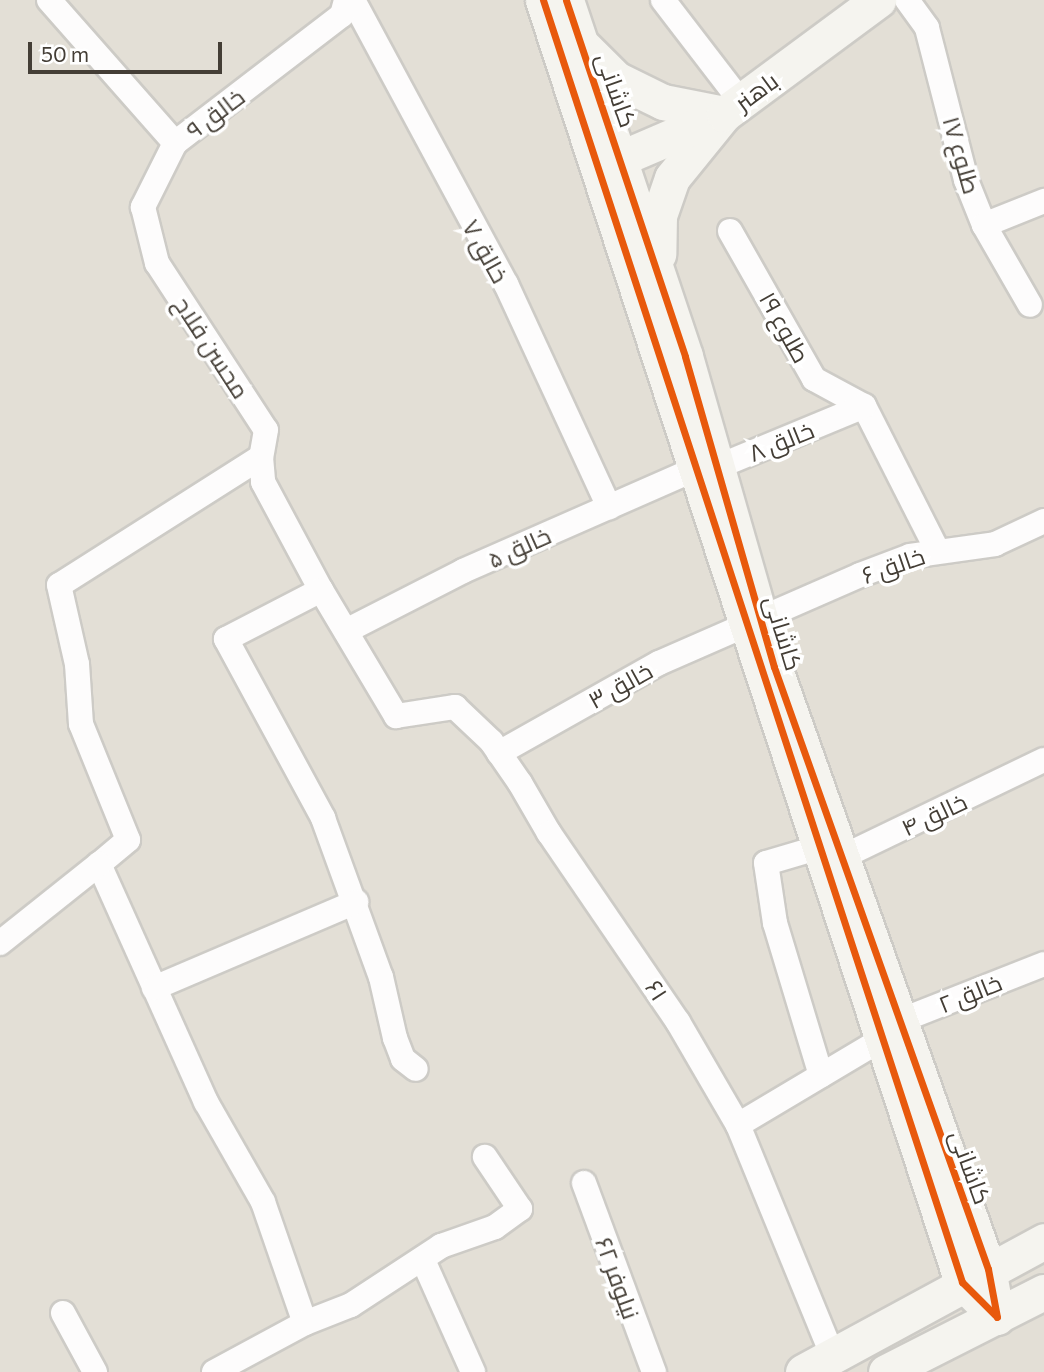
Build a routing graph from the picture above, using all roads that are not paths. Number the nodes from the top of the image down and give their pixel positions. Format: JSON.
{"nodes":[{"id":1,"x":49,"y":0,"type":"edge"},
{"id":2,"x":346,"y":0,"type":"edge"},
{"id":3,"x":353,"y":0,"type":"edge"},
{"id":4,"x":663,"y":0,"type":"edge"},
{"id":5,"x":878,"y":0,"type":"edge"},
{"id":6,"x":907,"y":0,"type":"edge"},
{"id":7,"x":552,"y":3,"type":"edge"},
{"id":8,"x":581,"y":44,"type":"junction"},
{"id":9,"x":733,"y":108,"type":"junction"},
{"id":10,"x":175,"y":143,"type":"junction"},
{"id":11,"x":620,"y":159,"type":"junction"},
{"id":12,"x":1044,"y":201,"type":"edge"},
{"id":13,"x":984,"y":225,"type":"junction"},
{"id":14,"x":730,"y":231,"type":"dead end"},
{"id":15,"x":657,"y":272,"type":"junction"},
{"id":16,"x":1030,"y":305,"type":"dead end"},
{"id":17,"x":644,"y":308,"type":"junction"},
{"id":18,"x":864,"y":406,"type":"junction"},
{"id":19,"x":261,"y":457,"type":"junction"},
{"id":20,"x":706,"y":468,"type":"junction"},
{"id":21,"x":609,"y":507,"type":"junction"},
{"id":22,"x":1044,"y":522,"type":"edge"},
{"id":23,"x":937,"y":550,"type":"junction"},
{"id":24,"x":321,"y":590,"type":"junction"},
{"id":25,"x":753,"y":621,"type":"junction"},
{"id":26,"x":346,"y":631,"type":"junction"},
{"id":27,"x":396,"y":716,"type":"joint"},
{"id":28,"x":499,"y":752,"type":"junction"},
{"id":29,"x":1044,"y":760,"type":"edge"},
{"id":30,"x":826,"y":855,"type":"junction"},
{"id":31,"x":99,"y":864,"type":"junction"},
{"id":32,"x":356,"y":902,"type":"junction"},
{"id":33,"x":0,"y":943,"type":"edge"},
{"id":34,"x":1044,"y":964,"type":"edge"},
{"id":35,"x":154,"y":988,"type":"junction"},
{"id":36,"x":890,"y":1031,"type":"junction"},
{"id":37,"x":416,"y":1069,"type":"dead end"},
{"id":38,"x":821,"y":1075,"type":"junction"},
{"id":39,"x":738,"y":1125,"type":"junction"},
{"id":40,"x":485,"y":1157,"type":"dead end"},
{"id":41,"x":584,"y":1183,"type":"dead end"},
{"id":42,"x":1044,"y":1241,"type":"edge"},
{"id":43,"x":423,"y":1260,"type":"junction"},
{"id":44,"x":975,"y":1275,"type":"junction"},
{"id":45,"x":1044,"y":1292,"type":"edge"},
{"id":46,"x":63,"y":1313,"type":"dead end"},
{"id":47,"x":997,"y":1317,"type":"junction"},
{"id":48,"x":305,"y":1323,"type":"junction"},
{"id":49,"x":833,"y":1357,"type":"junction"},
{"id":50,"x":94,"y":1372,"type":"edge"},
{"id":51,"x":214,"y":1372,"type":"edge"},
{"id":52,"x":473,"y":1372,"type":"edge"},
{"id":53,"x":654,"y":1372,"type":"edge"},
{"id":54,"x":803,"y":1372,"type":"edge"},
{"id":55,"x":886,"y":1372,"type":"edge"}],
"edges":[{"from":1,"to":10,"type":"street"},
{"from":2,"to":10,"type":"street","name":"خالق ۹"},
{"from":3,"to":21,"type":"street","name":"خالق ۷"},
{"from":4,"to":9,"type":"street"},
{"from":5,"to":9,"type":"street","name":"باهنر"},
{"from":6,"to":13,"type":"street","name":"طلوع ۱۷"},
{"from":7,"to":8,"type":"street","name":"کاشانی"},
{"from":7,"to":17,"type":"street","name":"کاشانی"},
{"from":8,"to":9,"type":"street"},
{"from":8,"to":11,"type":"street","name":"کاشانی"},
{"from":9,"to":11,"type":"street","name":"باهنر"},
{"from":9,"to":15,"type":"street"},
{"from":10,"to":19,"type":"street","name":"محسن فلاح"},
{"from":11,"to":15,"type":"street","name":"کاشانی"},
{"from":12,"to":13,"type":"street"},
{"from":13,"to":16,"type":"street","name":"طلوع ۱۷"},
{"from":14,"to":18,"type":"street","name":"طلوع ۱۹"},
{"from":15,"to":17,"type":"street"},
{"from":15,"to":20,"type":"street","name":"کاشانی"},
{"from":17,"to":20,"type":"street","name":"کاشانی"},
{"from":18,"to":20,"type":"street","name":"خالق ۸"},
{"from":18,"to":23,"type":"street"},
{"from":19,"to":24,"type":"street","name":"محسن فلاح"},
{"from":19,"to":31,"type":"street"},
{"from":20,"to":21,"type":"street","name":"خالق ۵"},
{"from":20,"to":25,"type":"street","name":"کاشانی"},
{"from":21,"to":26,"type":"street","name":"خالق ۵"},
{"from":22,"to":23,"type":"street","name":"خالق ۶"},
{"from":23,"to":25,"type":"street","name":"خالق ۶"},
{"from":24,"to":26,"type":"street","name":"محسن فلاح"},
{"from":24,"to":32,"type":"street"},
{"from":25,"to":28,"type":"street","name":"خالق ۳"},
{"from":25,"to":30,"type":"street","name":"کاشانی"},
{"from":26,"to":27,"type":"street","name":"محسن فلاح"},
{"from":27,"to":28,"type":"street","name":"۶۱"},
{"from":28,"to":39,"type":"street","name":"۶۱"},
{"from":29,"to":30,"type":"street","name":"خالق ۴"},
{"from":30,"to":36,"type":"street","name":"کاشانی"},
{"from":30,"to":38,"type":"street","name":"خالق ۴"},
{"from":31,"to":33,"type":"street"},
{"from":31,"to":35,"type":"street"},
{"from":32,"to":35,"type":"street"},
{"from":32,"to":37,"type":"street"},
{"from":34,"to":36,"type":"street","name":"خالق ۲"},
{"from":35,"to":48,"type":"street"},
{"from":36,"to":38,"type":"street","name":"خالق ۲"},
{"from":36,"to":44,"type":"street","name":"کاشانی"},
{"from":38,"to":39,"type":"street","name":"خالق ۲"},
{"from":39,"to":49,"type":"street","name":"۶۱"},
{"from":40,"to":43,"type":"street"},
{"from":41,"to":53,"type":"street","name":"نیلوفر ۶۲"},
{"from":42,"to":44,"type":"street"},
{"from":43,"to":48,"type":"street"},
{"from":43,"to":52,"type":"street"},
{"from":44,"to":47,"type":"street"},
{"from":44,"to":49,"type":"street"},
{"from":45,"to":47,"type":"street"},
{"from":46,"to":50,"type":"street"},
{"from":47,"to":55,"type":"street"},
{"from":48,"to":51,"type":"street"},
{"from":49,"to":54,"type":"street"}]}
